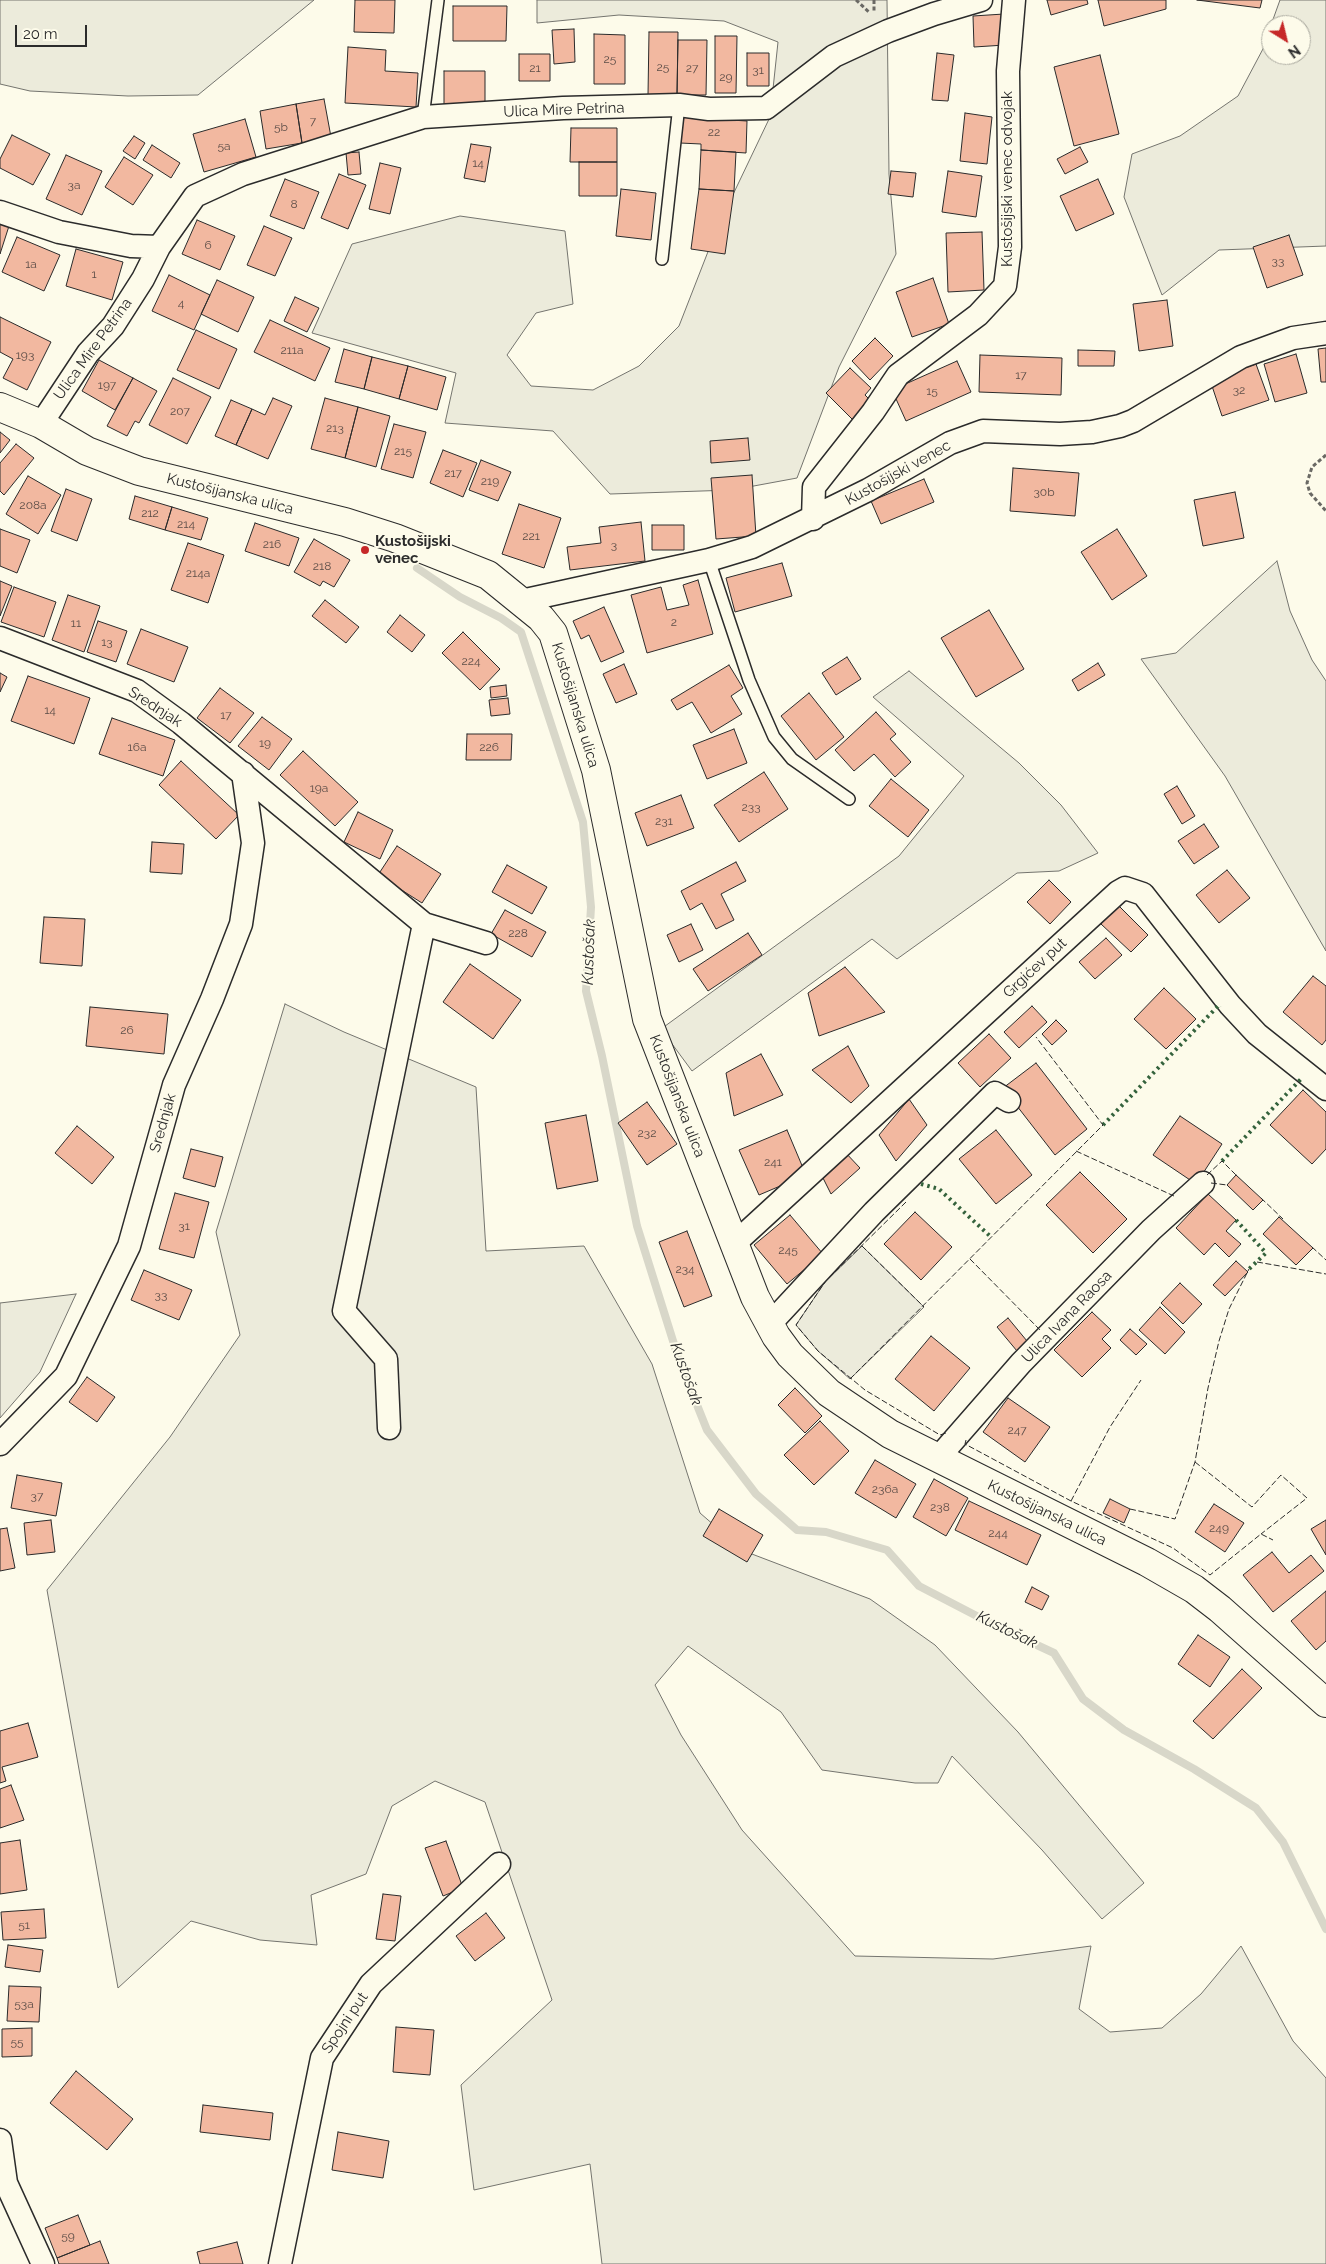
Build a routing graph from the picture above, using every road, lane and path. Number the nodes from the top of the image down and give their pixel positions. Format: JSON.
{"nodes":[{"id":1,"x":438,"y":0,"type":"edge"},
{"id":2,"x":874,"y":0,"type":"edge"},
{"id":3,"x":981,"y":0,"type":"edge"},
{"id":4,"x":1014,"y":0,"type":"edge"},
{"id":5,"x":874,"y":16,"type":"dead end"},
{"id":6,"x":679,"y":106,"type":"junction"},
{"id":7,"x":423,"y":117,"type":"junction"},
{"id":8,"x":0,"y":212,"type":"edge"},
{"id":9,"x":159,"y":247,"type":"junction"},
{"id":10,"x":662,"y":259,"type":"dead end"},
{"id":11,"x":1326,"y":333,"type":"edge"},
{"id":12,"x":0,"y":407,"type":"edge"},
{"id":13,"x":41,"y":424,"type":"junction"},
{"id":14,"x":1326,"y":455,"type":"edge"},
{"id":15,"x":1326,"y":511,"type":"edge"},
{"id":16,"x":813,"y":519,"type":"junction"},
{"id":17,"x":709,"y":560,"type":"junction"},
{"id":18,"x":522,"y":601,"type":"junction"},
{"id":19,"x":0,"y":638,"type":"edge"},
{"id":20,"x":242,"y":773,"type":"junction"},
{"id":21,"x":848,"y":798,"type":"dead end"},
{"id":22,"x":424,"y":924,"type":"junction"},
{"id":23,"x":486,"y":943,"type":"dead end"},
{"id":24,"x":1326,"y":1089,"type":"edge"},
{"id":25,"x":1010,"y":1101,"type":"dead end"},
{"id":26,"x":1203,"y":1182,"type":"dead end"},
{"id":27,"x":734,"y":1244,"type":"junction"},
{"id":28,"x":770,"y":1325,"type":"junction"},
{"id":29,"x":389,"y":1428,"type":"dead end"},
{"id":30,"x":0,"y":1444,"type":"edge"},
{"id":31,"x":938,"y":1458,"type":"junction"},
{"id":32,"x":1326,"y":1703,"type":"edge"},
{"id":33,"x":499,"y":1864,"type":"dead end"},
{"id":34,"x":0,"y":2140,"type":"edge"},
{"id":35,"x":42,"y":2264,"type":"edge"},
{"id":36,"x":280,"y":2264,"type":"edge"}],
"edges":[{"from":1,"to":7,"type":"lane"},
{"from":2,"to":5,"type":"path"},
{"from":3,"to":6,"type":"street","name":"Ulica Mire Petrina"},
{"from":4,"to":16,"type":"street","name":"Kustošijski venec odvojak"},
{"from":6,"to":7,"type":"street","name":"Ulica Mire Petrina"},
{"from":6,"to":10,"type":"lane"},
{"from":7,"to":9,"type":"street","name":"Ulica Mire Petrina"},
{"from":8,"to":9,"type":"street"},
{"from":9,"to":13,"type":"street","name":"Ulica Mire Petrina"},
{"from":11,"to":16,"type":"street","name":"Kustošijski venec"},
{"from":12,"to":13,"type":"street","name":"Kustošijanska ulica"},
{"from":13,"to":18,"type":"street","name":"Kustošijanska ulica"},
{"from":14,"to":15,"type":"path"},
{"from":16,"to":17,"type":"street","name":"Kustošijski venec"},
{"from":17,"to":18,"type":"street","name":"Kustošijski venec"},
{"from":17,"to":21,"type":"lane"},
{"from":18,"to":27,"type":"street","name":"Kustošijanska ulica"},
{"from":19,"to":20,"type":"street","name":"Srednjak"},
{"from":20,"to":22,"type":"street","name":"Srednjak"},
{"from":20,"to":30,"type":"street","name":"Srednjak"},
{"from":22,"to":23,"type":"street","name":"Srednjak"},
{"from":22,"to":29,"type":"street"},
{"from":24,"to":27,"type":"street","name":"Grgićev put"},
{"from":25,"to":28,"type":"street"},
{"from":26,"to":31,"type":"street","name":"Ulica Ivana Raosa"},
{"from":27,"to":28,"type":"street","name":"Kustošijanska ulica"},
{"from":28,"to":31,"type":"street","name":"Kustošijanska ulica"},
{"from":31,"to":32,"type":"street","name":"Kustošijanska ulica"},
{"from":33,"to":36,"type":"street","name":"Spojni put"},
{"from":34,"to":35,"type":"street"}]}
